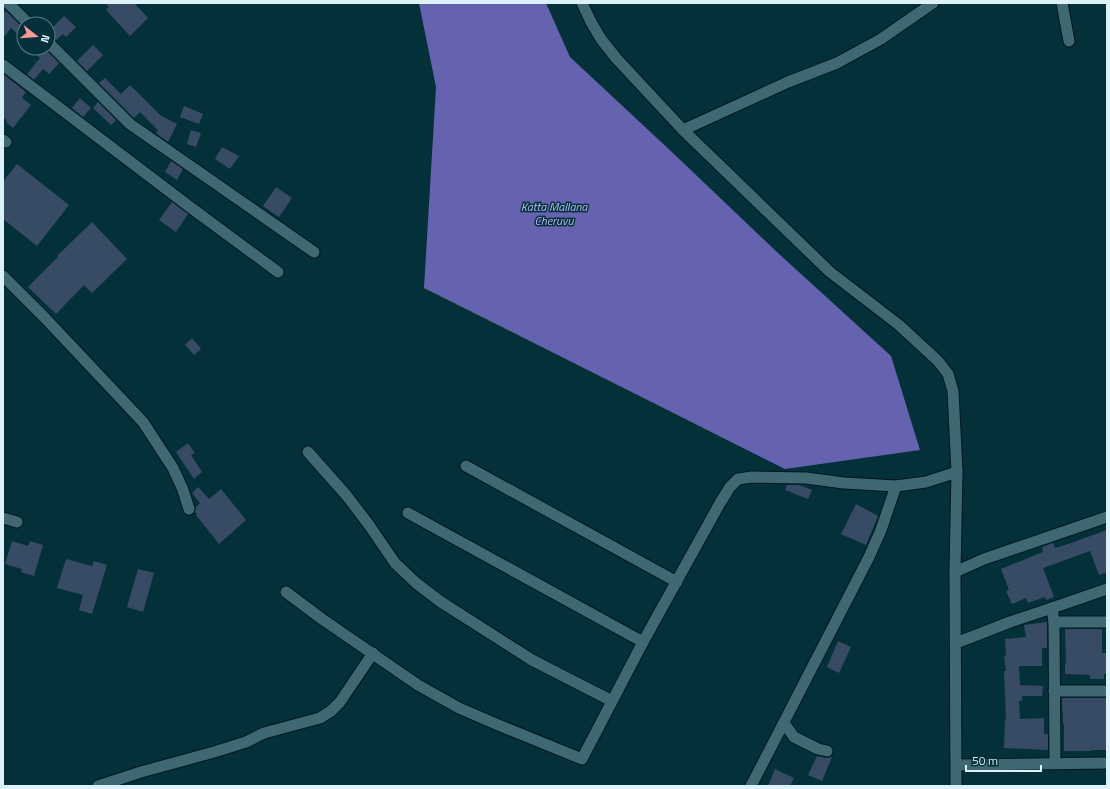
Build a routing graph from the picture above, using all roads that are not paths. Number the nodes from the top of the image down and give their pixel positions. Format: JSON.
{"nodes":[{"id":1,"x":8,"y":3,"type":"edge"},
{"id":2,"x":582,"y":3,"type":"edge"},
{"id":3,"x":934,"y":3,"type":"edge"},
{"id":4,"x":1062,"y":3,"type":"edge"},
{"id":5,"x":22,"y":16,"type":"edge"},
{"id":6,"x":1068,"y":41,"type":"dead end"},
{"id":7,"x":56,"y":50,"type":"edge"},
{"id":8,"x":3,"y":65,"type":"edge"},
{"id":9,"x":683,"y":130,"type":"junction"},
{"id":10,"x":314,"y":252,"type":"dead end"},
{"id":11,"x":278,"y":272,"type":"dead end"},
{"id":12,"x":3,"y":276,"type":"edge"},
{"id":13,"x":308,"y":452,"type":"dead end"},
{"id":14,"x":466,"y":466,"type":"dead end"},
{"id":15,"x":957,"y":472,"type":"junction"},
{"id":16,"x":896,"y":486,"type":"junction"},
{"id":17,"x":189,"y":509,"type":"dead end"},
{"id":18,"x":408,"y":513,"type":"dead end"},
{"id":19,"x":1107,"y":517,"type":"edge"},
{"id":20,"x":3,"y":518,"type":"edge"},
{"id":21,"x":17,"y":522,"type":"dead end"},
{"id":22,"x":955,"y":572,"type":"junction"},
{"id":23,"x":677,"y":582,"type":"junction"},
{"id":24,"x":1107,"y":589,"type":"edge"},
{"id":25,"x":286,"y":592,"type":"dead end"},
{"id":26,"x":1052,"y":608,"type":"junction"},
{"id":27,"x":1054,"y":622,"type":"junction"},
{"id":28,"x":1107,"y":622,"type":"edge"},
{"id":29,"x":643,"y":642,"type":"junction"},
{"id":30,"x":956,"y":643,"type":"junction"},
{"id":31,"x":373,"y":653,"type":"junction"},
{"id":32,"x":1054,"y":691,"type":"junction"},
{"id":33,"x":1107,"y":691,"type":"edge"},
{"id":34,"x":612,"y":701,"type":"junction"},
{"id":35,"x":784,"y":723,"type":"junction"},
{"id":36,"x":827,"y":751,"type":"dead end"},
{"id":37,"x":1055,"y":762,"type":"junction"},
{"id":38,"x":1107,"y":763,"type":"edge"},
{"id":39,"x":957,"y":765,"type":"junction"},
{"id":40,"x":98,"y":786,"type":"edge"},
{"id":41,"x":751,"y":786,"type":"edge"},
{"id":42,"x":956,"y":786,"type":"edge"}],
"edges":[{"from":1,"to":5,"type":"street"},
{"from":2,"to":9,"type":"street"},
{"from":3,"to":9,"type":"street"},
{"from":4,"to":6,"type":"street"},
{"from":7,"to":10,"type":"street"},
{"from":8,"to":11,"type":"street"},
{"from":9,"to":15,"type":"street"},
{"from":12,"to":17,"type":"street"},
{"from":13,"to":34,"type":"street"},
{"from":14,"to":23,"type":"street"},
{"from":15,"to":16,"type":"street"},
{"from":15,"to":22,"type":"street"},
{"from":16,"to":23,"type":"street"},
{"from":16,"to":35,"type":"street"},
{"from":18,"to":29,"type":"street"},
{"from":19,"to":22,"type":"street"},
{"from":20,"to":21,"type":"street"},
{"from":22,"to":30,"type":"street"},
{"from":23,"to":29,"type":"street"},
{"from":24,"to":26,"type":"street"},
{"from":25,"to":31,"type":"street"},
{"from":26,"to":27,"type":"street"},
{"from":26,"to":30,"type":"street"},
{"from":27,"to":28,"type":"street"},
{"from":27,"to":32,"type":"street"},
{"from":29,"to":34,"type":"street"},
{"from":30,"to":39,"type":"street"},
{"from":31,"to":34,"type":"street"},
{"from":31,"to":40,"type":"street"},
{"from":32,"to":33,"type":"street"},
{"from":32,"to":37,"type":"street"},
{"from":35,"to":36,"type":"street"},
{"from":35,"to":41,"type":"street"},
{"from":37,"to":38,"type":"street"},
{"from":37,"to":39,"type":"street"},
{"from":39,"to":42,"type":"street"}]}
